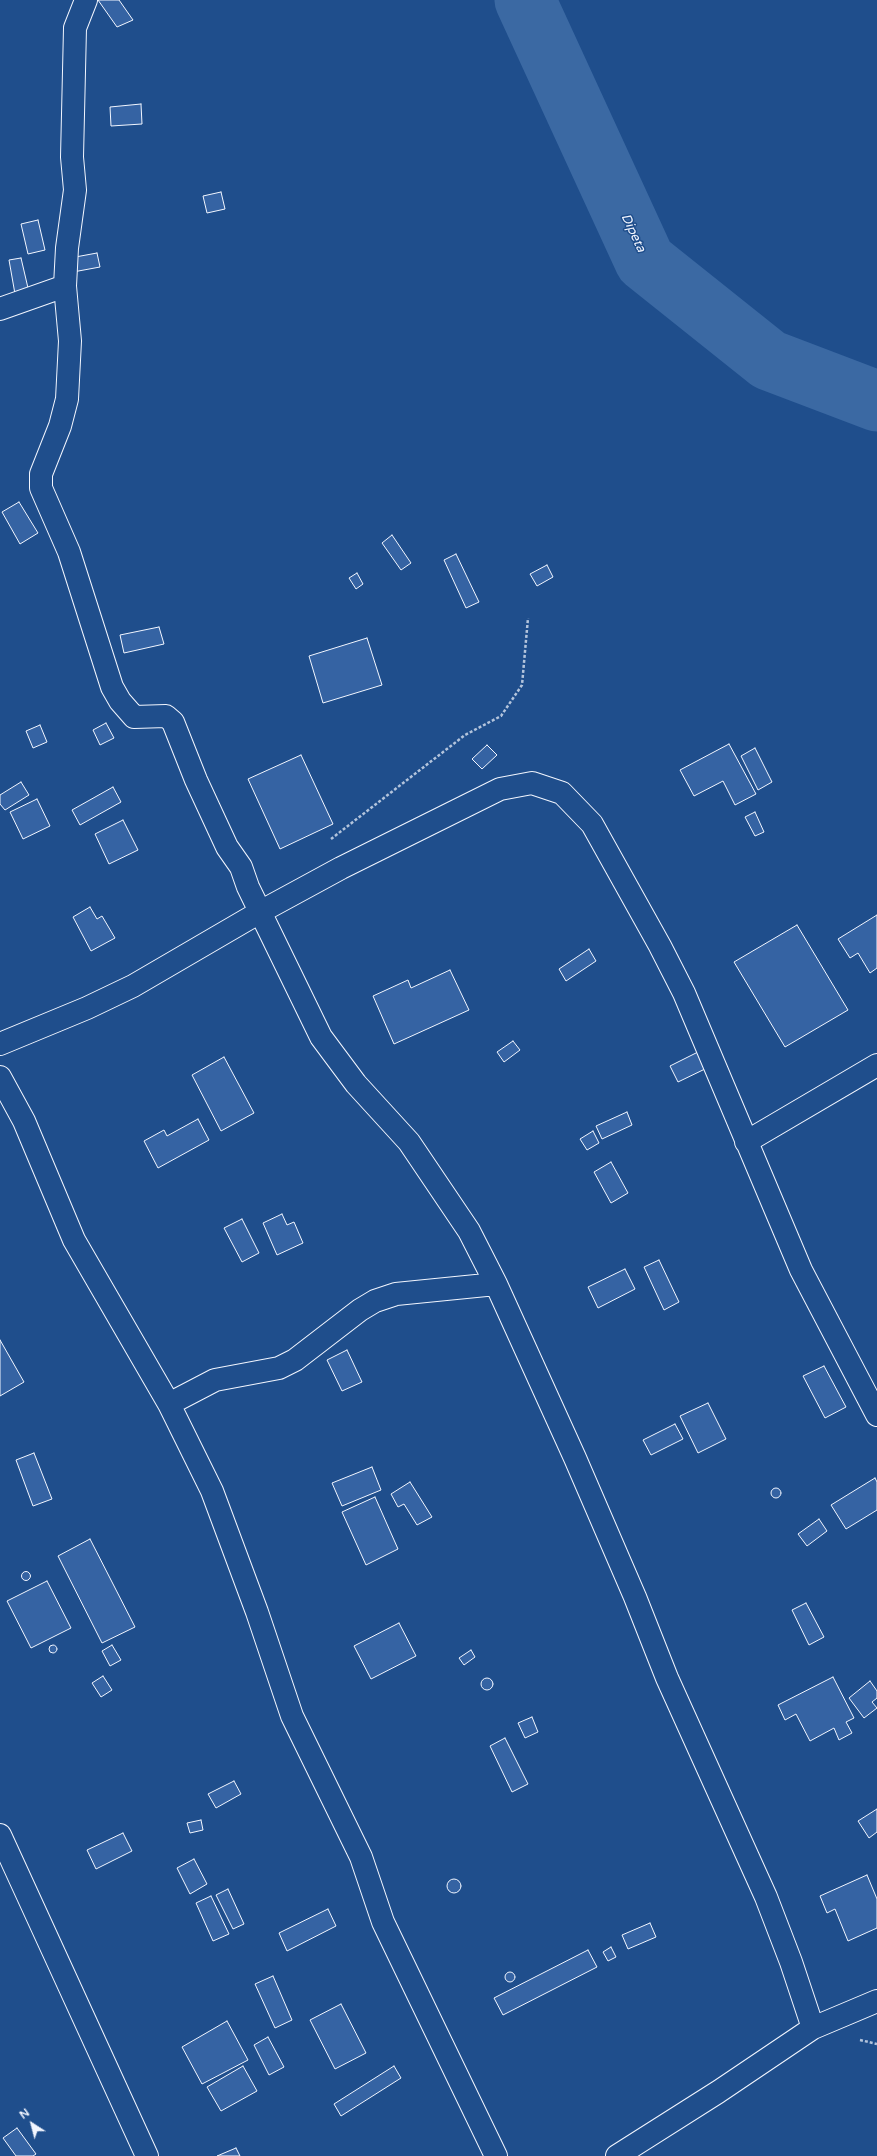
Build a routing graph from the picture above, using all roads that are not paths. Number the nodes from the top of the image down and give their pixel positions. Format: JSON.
{"nodes":[{"id":1,"x":86,"y":0,"type":"edge"},
{"id":2,"x":65,"y":286,"type":"junction"},
{"id":3,"x":0,"y":309,"type":"edge"},
{"id":4,"x":260,"y":912,"type":"junction"},
{"id":5,"x":0,"y":1044,"type":"edge"},
{"id":6,"x":877,"y":1065,"type":"edge"},
{"id":7,"x":0,"y":1076,"type":"edge"},
{"id":8,"x":746,"y":1142,"type":"junction"},
{"id":9,"x":496,"y":1284,"type":"junction"},
{"id":10,"x":169,"y":1404,"type":"junction"},
{"id":11,"x":877,"y":1414,"type":"edge"},
{"id":12,"x":0,"y":1835,"type":"edge"},
{"id":13,"x":877,"y":2001,"type":"edge"},
{"id":14,"x":812,"y":2028,"type":"junction"},
{"id":15,"x":147,"y":2156,"type":"edge"},
{"id":16,"x":496,"y":2156,"type":"edge"},
{"id":17,"x":617,"y":2156,"type":"edge"}],
"edges":[{"from":1,"to":2,"type":"street"},
{"from":2,"to":3,"type":"street"},
{"from":2,"to":4,"type":"street"},
{"from":4,"to":5,"type":"street"},
{"from":4,"to":8,"type":"street"},
{"from":4,"to":9,"type":"street"},
{"from":6,"to":8,"type":"street"},
{"from":7,"to":10,"type":"street"},
{"from":8,"to":11,"type":"street"},
{"from":9,"to":10,"type":"street"},
{"from":9,"to":14,"type":"street"},
{"from":10,"to":16,"type":"street"},
{"from":12,"to":15,"type":"street"},
{"from":13,"to":14,"type":"street"},
{"from":14,"to":17,"type":"street"}]}
